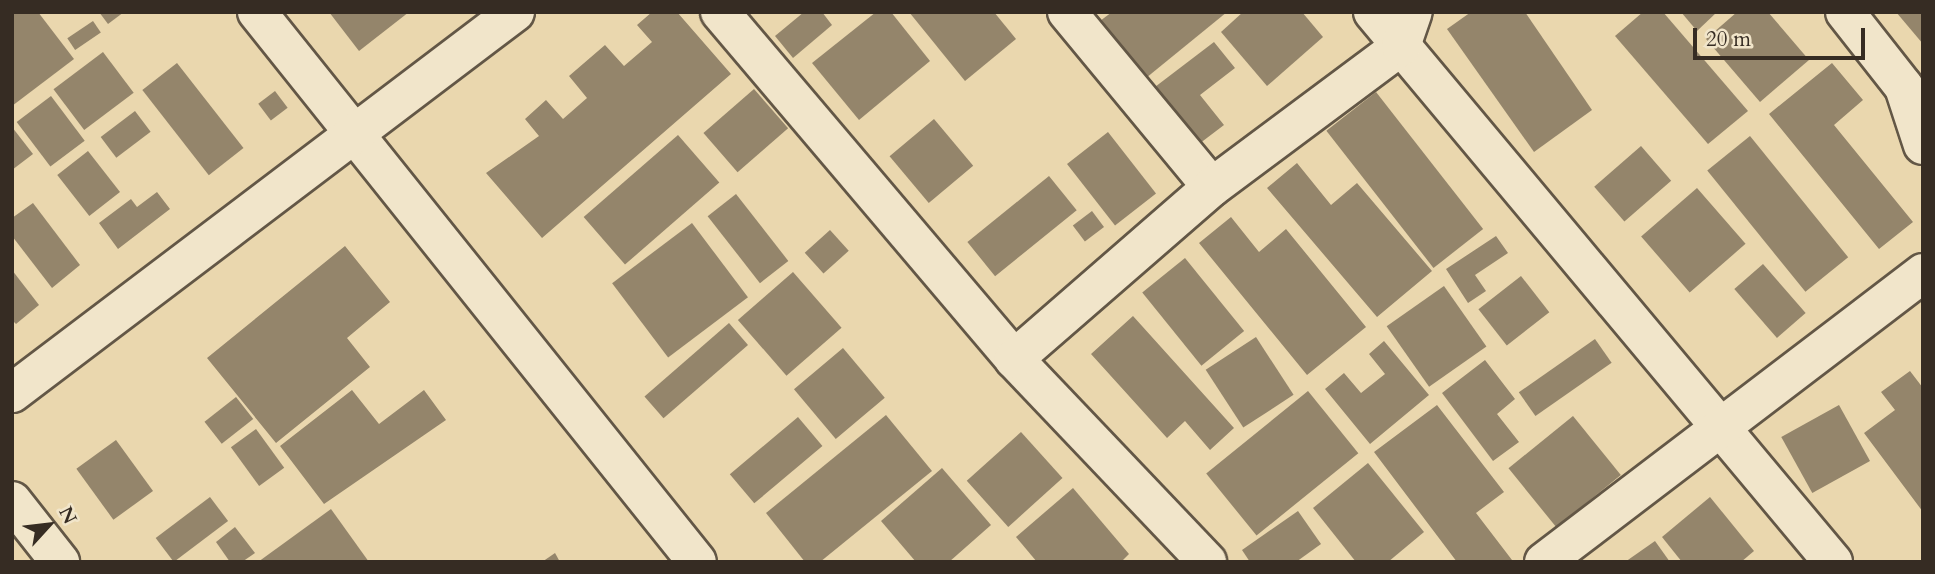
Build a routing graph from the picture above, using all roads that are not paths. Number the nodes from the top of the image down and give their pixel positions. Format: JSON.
{"nodes":[{"id":1,"x":257,"y":12,"type":"edge"},
{"id":2,"x":515,"y":12,"type":"edge"},
{"id":3,"x":720,"y":12,"type":"edge"},
{"id":4,"x":1066,"y":12,"type":"edge"},
{"id":5,"x":1373,"y":12,"type":"edge"},
{"id":6,"x":1845,"y":12,"type":"edge"},
{"id":7,"x":1407,"y":29,"type":"edge"},
{"id":8,"x":354,"y":137,"type":"junction"},
{"id":9,"x":1923,"y":145,"type":"edge"},
{"id":10,"x":1212,"y":187,"type":"junction"},
{"id":11,"x":1923,"y":273,"type":"edge"},
{"id":12,"x":1014,"y":359,"type":"junction"},
{"id":13,"x":12,"y":393,"type":"edge"},
{"id":14,"x":1720,"y":428,"type":"junction"},
{"id":15,"x":12,"y":501,"type":"edge"},
{"id":16,"x":60,"y":562,"type":"edge"},
{"id":17,"x":697,"y":562,"type":"edge"},
{"id":18,"x":1207,"y":562,"type":"edge"},
{"id":19,"x":1544,"y":562,"type":"edge"},
{"id":20,"x":1833,"y":562,"type":"edge"}],
"edges":[{"from":1,"to":8,"type":"street"},
{"from":2,"to":8,"type":"street"},
{"from":3,"to":12,"type":"street"},
{"from":4,"to":10,"type":"street"},
{"from":5,"to":7,"type":"street"},
{"from":6,"to":9,"type":"street"},
{"from":7,"to":10,"type":"street"},
{"from":7,"to":14,"type":"street"},
{"from":8,"to":13,"type":"street"},
{"from":8,"to":17,"type":"street"},
{"from":10,"to":12,"type":"street"},
{"from":11,"to":14,"type":"street"},
{"from":12,"to":18,"type":"street"},
{"from":14,"to":19,"type":"street"},
{"from":14,"to":20,"type":"street"},
{"from":15,"to":16,"type":"street"}]}
